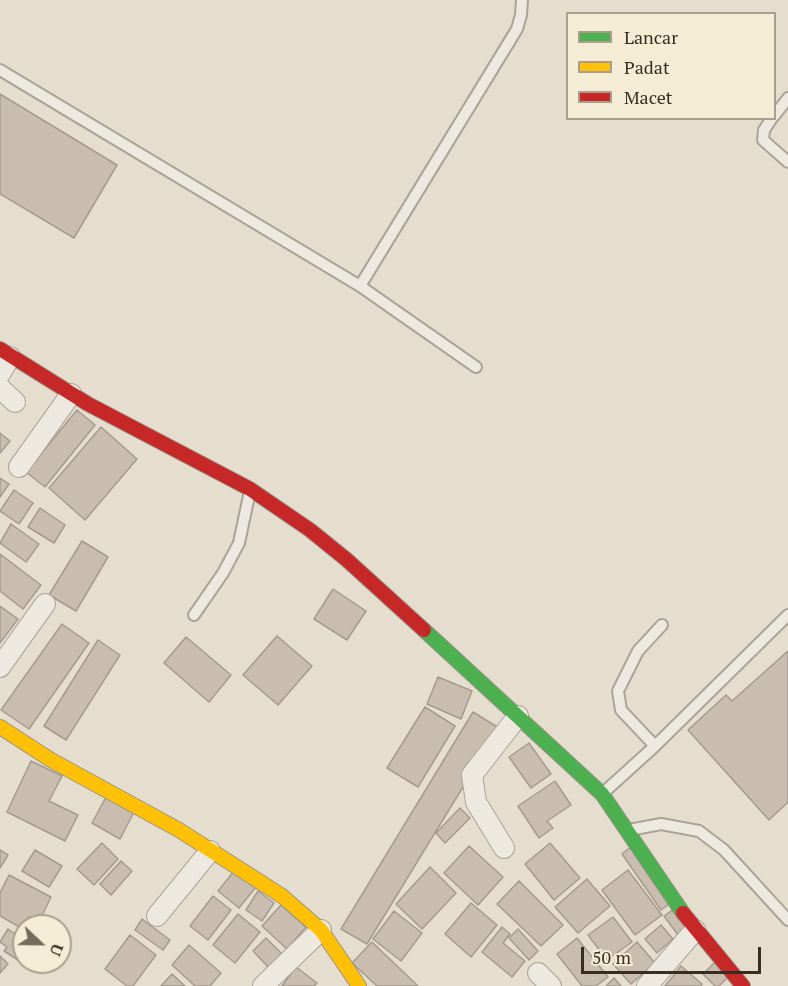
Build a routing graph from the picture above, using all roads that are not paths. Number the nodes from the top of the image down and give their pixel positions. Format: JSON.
{"nodes":[{"id":1,"x":522,"y":0,"type":"edge"},
{"id":2,"x":0,"y":70,"type":"edge"},
{"id":3,"x":788,"y":98,"type":"edge"},
{"id":4,"x":776,"y":113,"type":"edge"},
{"id":5,"x":771,"y":120,"type":"edge"},
{"id":6,"x":788,"y":162,"type":"edge"},
{"id":7,"x":360,"y":286,"type":"junction"},
{"id":8,"x":5,"y":353,"type":"edge"},
{"id":9,"x":476,"y":367,"type":"dead end"},
{"id":10,"x":0,"y":374,"type":"edge"},
{"id":11,"x":0,"y":388,"type":"edge"},
{"id":12,"x":71,"y":394,"type":"junction"},
{"id":13,"x":15,"y":402,"type":"dead end"},
{"id":14,"x":20,"y":467,"type":"dead end"},
{"id":15,"x":250,"y":489,"type":"junction"},
{"id":16,"x":45,"y":604,"type":"dead end"},
{"id":17,"x":194,"y":615,"type":"dead end"},
{"id":18,"x":788,"y":615,"type":"edge"},
{"id":19,"x":662,"y":625,"type":"dead end"},
{"id":20,"x":0,"y":667,"type":"edge"},
{"id":21,"x":518,"y":716,"type":"junction"},
{"id":22,"x":0,"y":727,"type":"edge"},
{"id":23,"x":655,"y":746,"type":"junction"},
{"id":24,"x":602,"y":794,"type":"junction"},
{"id":25,"x":628,"y":830,"type":"junction"},
{"id":26,"x":504,"y":848,"type":"dead end"},
{"id":27,"x":210,"y":851,"type":"junction"},
{"id":28,"x":157,"y":916,"type":"dead end"},
{"id":29,"x":788,"y":920,"type":"edge"},
{"id":30,"x":321,"y":930,"type":"junction"},
{"id":31,"x":695,"y":930,"type":"junction"},
{"id":32,"x":263,"y":986,"type":"edge"},
{"id":33,"x":359,"y":986,"type":"edge"},
{"id":34,"x":647,"y":986,"type":"edge"},
{"id":35,"x":743,"y":986,"type":"edge"}],
"edges":[{"from":1,"to":7,"type":"lane"},
{"from":2,"to":7,"type":"lane"},
{"from":3,"to":4,"type":"lane"},
{"from":5,"to":6,"type":"lane"},
{"from":7,"to":9,"type":"lane"},
{"from":8,"to":10,"type":"street"},
{"from":8,"to":12,"type":"street"},
{"from":11,"to":13,"type":"street"},
{"from":12,"to":14,"type":"street"},
{"from":12,"to":15,"type":"street"},
{"from":15,"to":17,"type":"lane"},
{"from":15,"to":21,"type":"street"},
{"from":16,"to":20,"type":"street"},
{"from":18,"to":23,"type":"lane"},
{"from":19,"to":23,"type":"lane"},
{"from":21,"to":24,"type":"street"},
{"from":21,"to":26,"type":"street"},
{"from":22,"to":27,"type":"street"},
{"from":23,"to":24,"type":"lane"},
{"from":24,"to":25,"type":"street"},
{"from":25,"to":29,"type":"lane"},
{"from":25,"to":31,"type":"street"},
{"from":27,"to":28,"type":"street"},
{"from":27,"to":30,"type":"street"},
{"from":30,"to":32,"type":"street"},
{"from":30,"to":33,"type":"street"},
{"from":31,"to":34,"type":"street"},
{"from":31,"to":35,"type":"street"}]}
